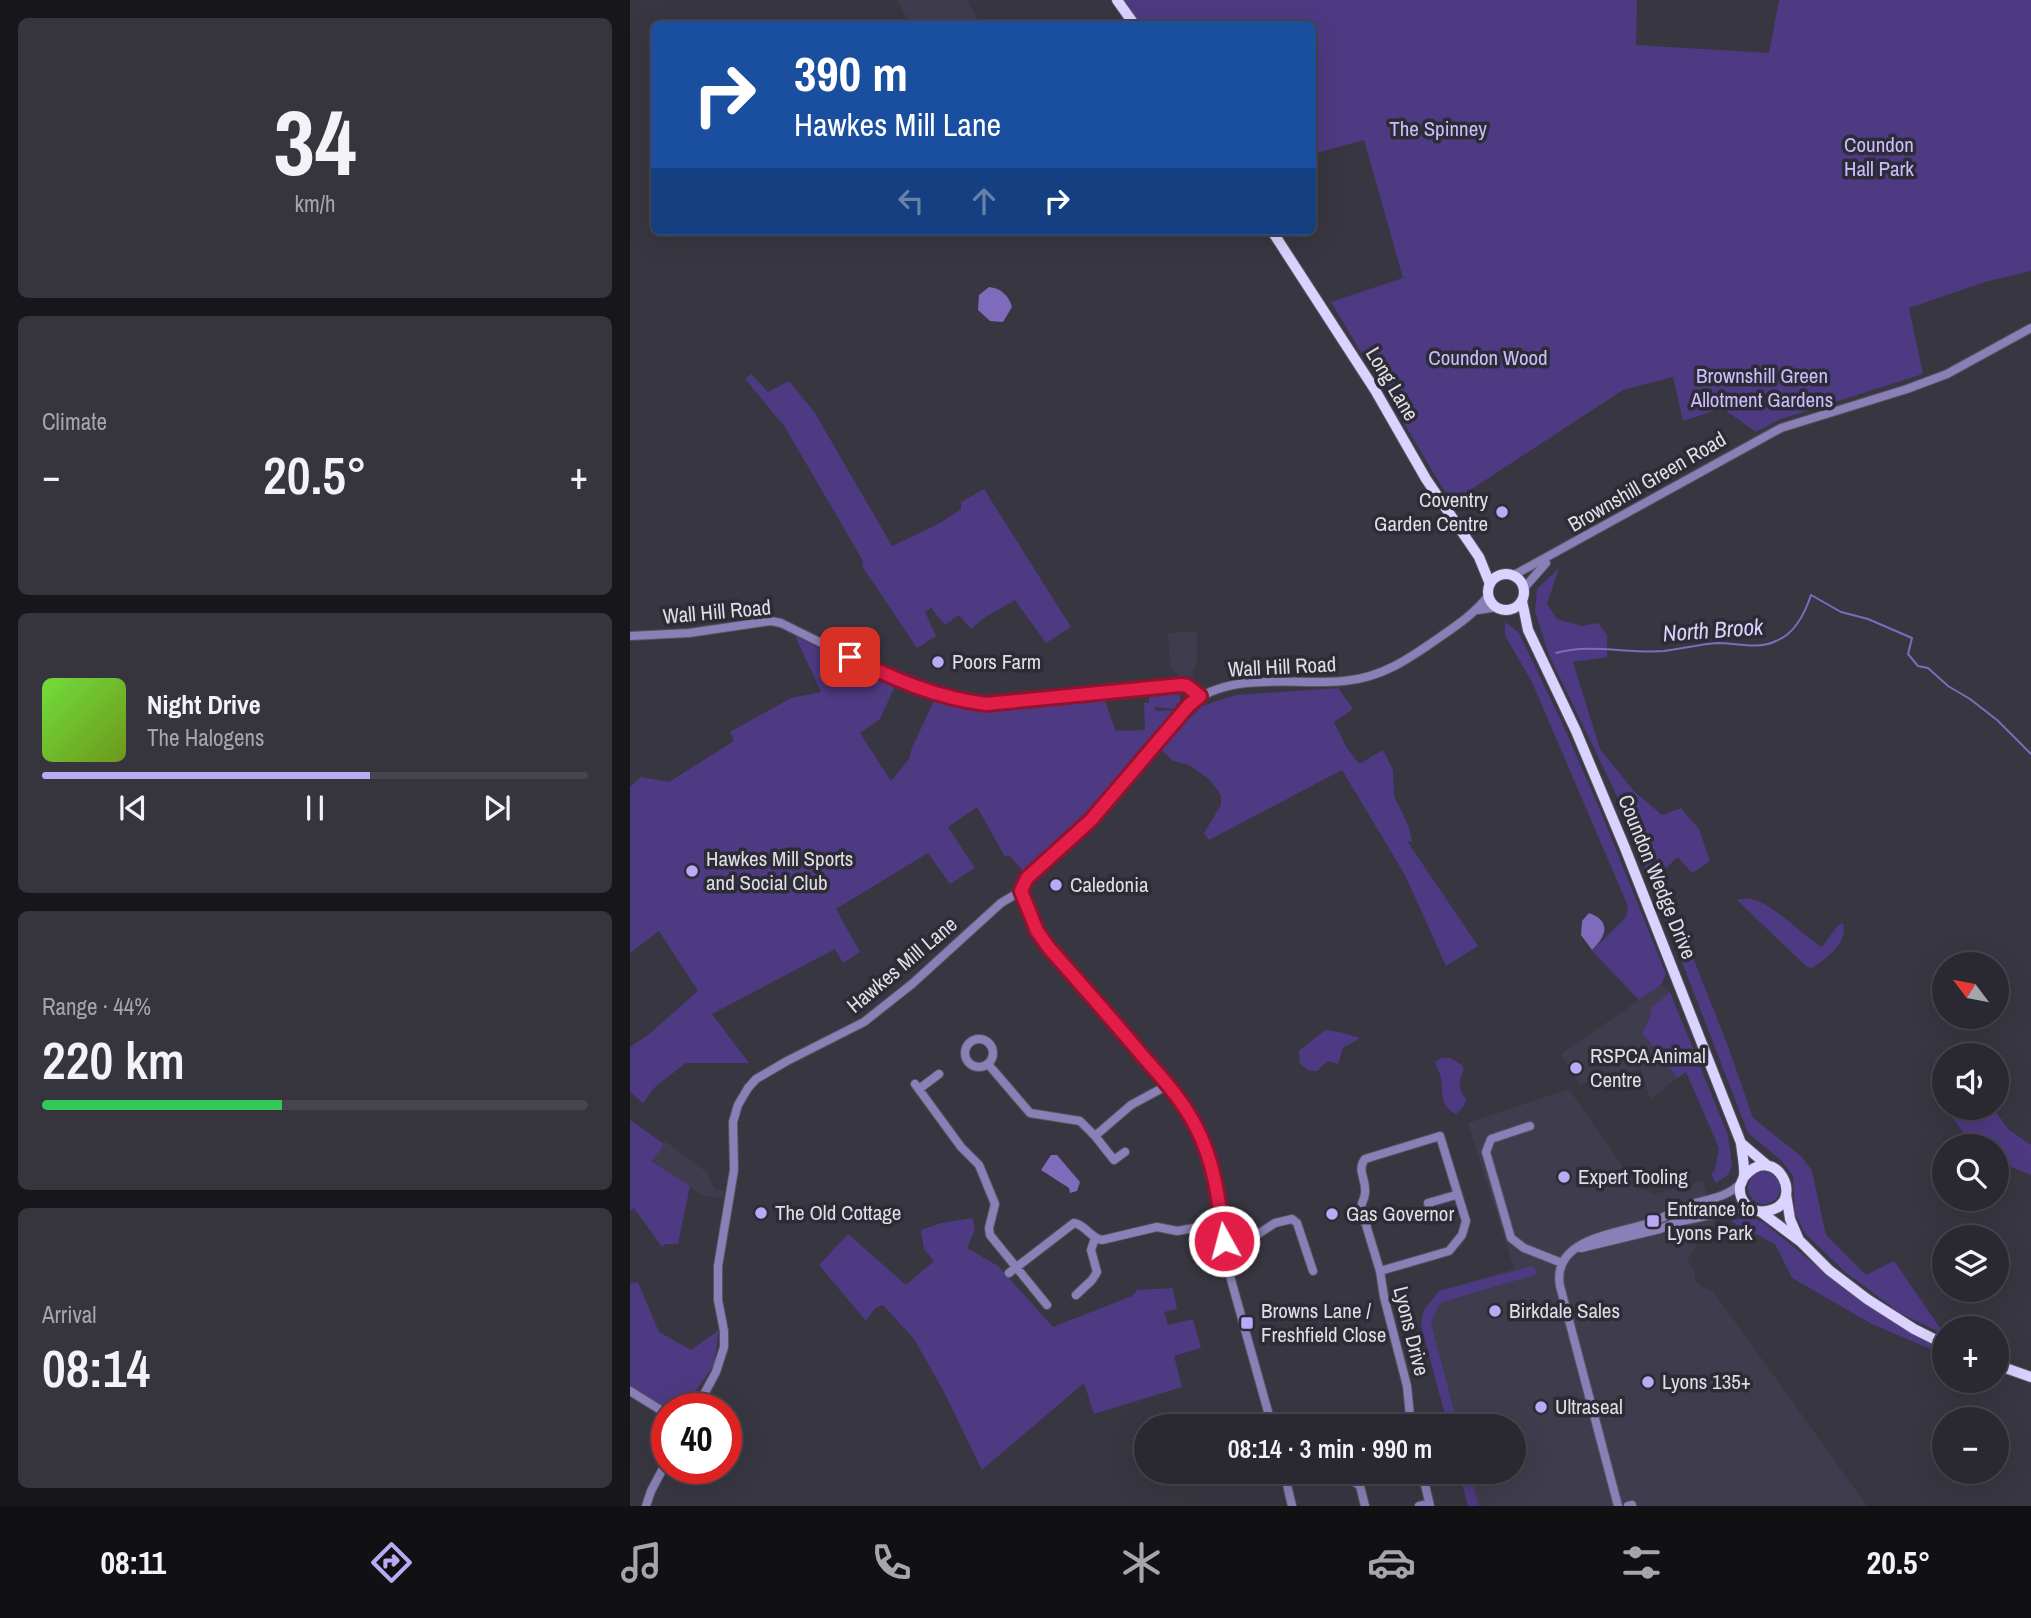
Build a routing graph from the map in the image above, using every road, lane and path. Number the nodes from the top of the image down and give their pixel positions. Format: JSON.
{"nodes":[{"id":1,"x":1117,"y":0,"type":"edge"},
{"id":2,"x":1132,"y":21,"type":"edge"},
{"id":3,"x":1275,"y":235,"type":"edge"},
{"id":4,"x":2031,"y":328,"type":"edge"},
{"id":5,"x":1553,"y":556,"type":"junction"},
{"id":6,"x":1479,"y":557,"type":"junction"},
{"id":7,"x":1503,"y":574,"type":"junction"},
{"id":8,"x":1514,"y":575,"type":"junction"},
{"id":9,"x":1490,"y":584,"type":"junction"},
{"id":10,"x":1524,"y":588,"type":"junction"},
{"id":11,"x":1489,"y":595,"type":"junction"},
{"id":12,"x":1522,"y":601,"type":"junction"},
{"id":13,"x":1501,"y":608,"type":"junction"},
{"id":14,"x":1478,"y":610,"type":"junction"},
{"id":15,"x":1528,"y":629,"type":"junction"},
{"id":16,"x":630,"y":636,"type":"edge"},
{"id":17,"x":1200,"y":696,"type":"junction"},
{"id":18,"x":1021,"y":891,"type":"junction"},
{"id":19,"x":988,"y":1064,"type":"dead end"},
{"id":20,"x":939,"y":1074,"type":"dead end"},
{"id":21,"x":1168,"y":1085,"type":"junction"},
{"id":22,"x":1530,"y":1126,"type":"dead end"},
{"id":23,"x":1095,"y":1136,"type":"junction"},
{"id":24,"x":1741,"y":1143,"type":"junction"},
{"id":25,"x":1125,"y":1152,"type":"dead end"},
{"id":26,"x":1768,"y":1166,"type":"junction"},
{"id":27,"x":1742,"y":1181,"type":"junction"},
{"id":28,"x":1786,"y":1194,"type":"junction"},
{"id":29,"x":1456,"y":1195,"type":"junction"},
{"id":30,"x":1428,"y":1203,"type":"dead end"},
{"id":31,"x":1749,"y":1208,"type":"junction"},
{"id":32,"x":1761,"y":1211,"type":"junction"},
{"id":33,"x":1222,"y":1223,"type":"junction"},
{"id":34,"x":1095,"y":1238,"type":"junction"},
{"id":35,"x":1224,"y":1241,"type":"junction"},
{"id":36,"x":1801,"y":1242,"type":"junction"},
{"id":37,"x":1572,"y":1251,"type":"junction"},
{"id":38,"x":1562,"y":1263,"type":"junction"},
{"id":39,"x":1017,"y":1267,"type":"junction"},
{"id":40,"x":1313,"y":1271,"type":"dead end"},
{"id":41,"x":1380,"y":1271,"type":"junction"},
{"id":42,"x":1009,"y":1273,"type":"dead end"},
{"id":43,"x":1076,"y":1295,"type":"dead end"},
{"id":44,"x":1047,"y":1305,"type":"dead end"},
{"id":45,"x":1932,"y":1338,"type":"edge"},
{"id":46,"x":2009,"y":1369,"type":"edge"},
{"id":47,"x":2031,"y":1377,"type":"edge"},
{"id":48,"x":630,"y":1391,"type":"edge"},
{"id":49,"x":705,"y":1393,"type":"edge"},
{"id":50,"x":651,"y":1404,"type":"edge"},
{"id":51,"x":1269,"y":1414,"type":"edge"},
{"id":52,"x":1409,"y":1414,"type":"edge"},
{"id":53,"x":654,"y":1484,"type":"edge"},
{"id":54,"x":1287,"y":1484,"type":"edge"},
{"id":55,"x":1357,"y":1484,"type":"edge"},
{"id":56,"x":1425,"y":1484,"type":"edge"},
{"id":57,"x":1430,"y":1505,"type":"edge"},
{"id":58,"x":646,"y":1506,"type":"edge"},
{"id":59,"x":1292,"y":1506,"type":"edge"},
{"id":60,"x":1365,"y":1506,"type":"edge"},
{"id":61,"x":1419,"y":1506,"type":"edge"},
{"id":62,"x":1618,"y":1506,"type":"edge"}],
"edges":[{"from":1,"to":2,"type":"main road"},
{"from":3,"to":6,"type":"main road","name":"Long Lane"},
{"from":4,"to":5,"type":"street","name":"Brownshill Green Road"},
{"from":5,"to":8,"type":"street","name":"Brownshill Green Road"},
{"from":5,"to":10,"type":"street"},
{"from":6,"to":7,"type":"main road","name":"Long Lane"},
{"from":6,"to":9,"type":"main road","name":"Long Lane"},
{"from":7,"to":8,"type":"main road"},
{"from":7,"to":9,"type":"main road"},
{"from":8,"to":10,"type":"main road"},
{"from":9,"to":11,"type":"main road"},
{"from":10,"to":12,"type":"main road"},
{"from":11,"to":13,"type":"main road"},
{"from":11,"to":14,"type":"street","name":"Wall Hill Road"},
{"from":12,"to":13,"type":"main road"},
{"from":12,"to":15,"type":"main road","name":"Coundon Wedge Drive"},
{"from":13,"to":14,"type":"street","name":"Wall Hill Road"},
{"from":13,"to":15,"type":"main road","name":"Coundon Wedge Drive"},
{"from":14,"to":17,"type":"street","name":"Wall Hill Road"},
{"from":15,"to":24,"type":"main road","name":"Coundon Wedge Drive"},
{"from":16,"to":17,"type":"street","name":"Wall Hill Road"},
{"from":17,"to":18,"type":"street","name":"Hawkes Mill Lane"},
{"from":18,"to":21,"type":"street"},
{"from":18,"to":49,"type":"street","name":"Hawkes Mill Lane"},
{"from":19,"to":23,"type":"street"},
{"from":20,"to":39,"type":"street"},
{"from":21,"to":23,"type":"street"},
{"from":21,"to":33,"type":"street"},
{"from":22,"to":38,"type":"street"},
{"from":23,"to":25,"type":"street"},
{"from":24,"to":26,"type":"main road","name":"Coundon Wedge Drive"},
{"from":24,"to":27,"type":"main road","name":"Coundon Wedge Drive"},
{"from":26,"to":27,"type":"main road"},
{"from":26,"to":28,"type":"main road","name":"Coundon Wedge Drive"},
{"from":27,"to":31,"type":"main road","name":"Coundon Wedge Drive"},
{"from":27,"to":37,"type":"street"},
{"from":28,"to":32,"type":"main road"},
{"from":28,"to":36,"type":"main road","name":"Coundon Wedge Drive"},
{"from":29,"to":30,"type":"street"},
{"from":29,"to":41,"type":"street","name":"Lyons Drive"},
{"from":29,"to":41,"type":"street","name":"Lyons Drive"},
{"from":31,"to":32,"type":"main road","name":"Coundon Wedge Drive"},
{"from":31,"to":37,"type":"street"},
{"from":32,"to":36,"type":"main road","name":"Coundon Wedge Drive"},
{"from":33,"to":34,"type":"street"},
{"from":33,"to":35,"type":"street"},
{"from":34,"to":39,"type":"street"},
{"from":34,"to":43,"type":"street"},
{"from":35,"to":40,"type":"street"},
{"from":35,"to":51,"type":"street"},
{"from":36,"to":45,"type":"main road","name":"Coundon Wedge Drive"},
{"from":37,"to":38,"type":"street"},
{"from":38,"to":62,"type":"street"},
{"from":39,"to":42,"type":"street"},
{"from":39,"to":44,"type":"street"},
{"from":41,"to":52,"type":"street","name":"Lyons Drive"},
{"from":46,"to":47,"type":"main road"},
{"from":48,"to":50,"type":"street"},
{"from":53,"to":58,"type":"street"},
{"from":54,"to":59,"type":"street"},
{"from":55,"to":60,"type":"street"},
{"from":56,"to":57,"type":"street"},
{"from":57,"to":61,"type":"street"}]}
